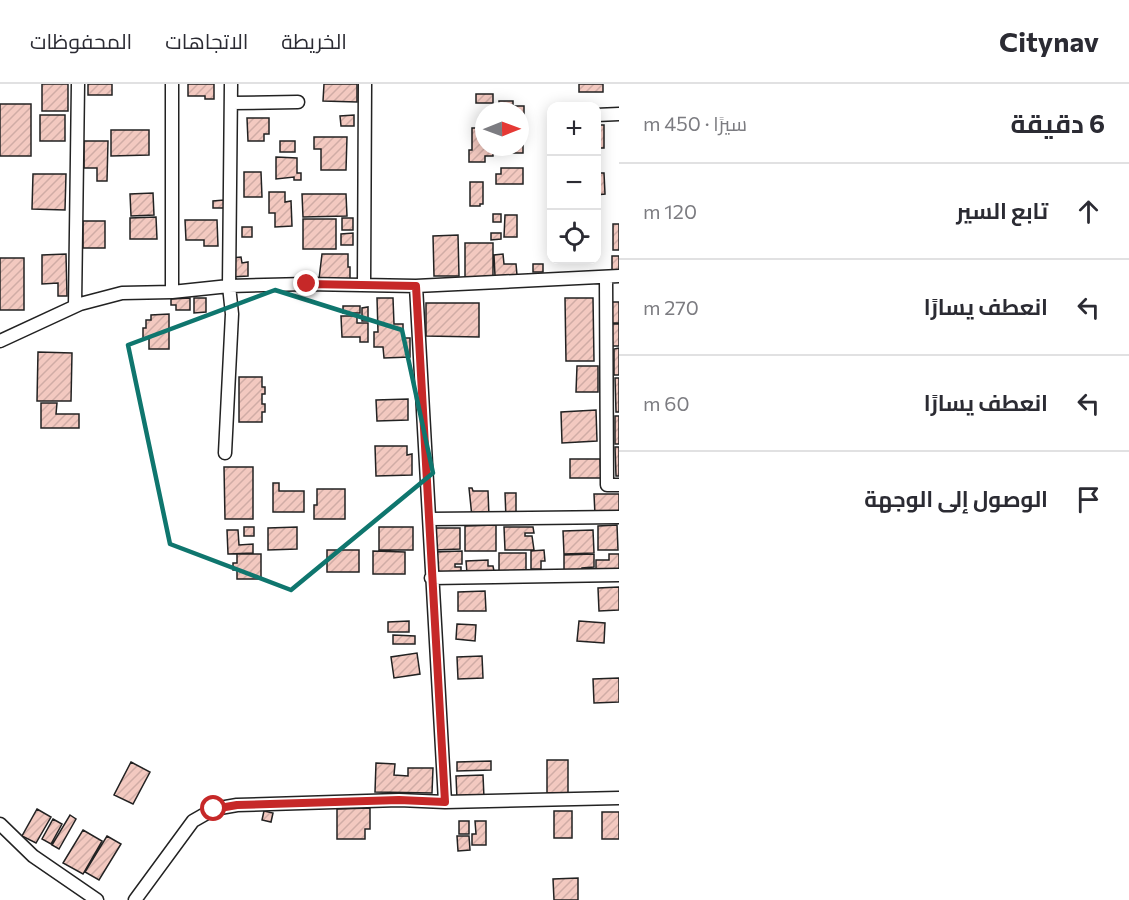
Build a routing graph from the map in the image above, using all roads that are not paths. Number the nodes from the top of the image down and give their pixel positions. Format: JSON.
{"nodes":[{"id":1,"x":78,"y":84,"type":"edge"},
{"id":2,"x":172,"y":84,"type":"edge"},
{"id":3,"x":231,"y":84,"type":"edge"},
{"id":4,"x":365,"y":84,"type":"edge"},
{"id":5,"x":298,"y":102,"type":"dead end"},
{"id":6,"x":231,"y":104,"type":"junction"},
{"id":7,"x":619,"y":114,"type":"edge"},
{"id":8,"x":601,"y":115,"type":"edge"},
{"id":9,"x":619,"y":276,"type":"edge"},
{"id":10,"x":606,"y":277,"type":"junction"},
{"id":11,"x":364,"y":285,"type":"junction"},
{"id":12,"x":230,"y":286,"type":"junction"},
{"id":13,"x":416,"y":286,"type":"junction"},
{"id":14,"x":172,"y":292,"type":"junction"},
{"id":15,"x":75,"y":306,"type":"junction"},
{"id":16,"x":0,"y":341,"type":"edge"},
{"id":17,"x":225,"y":453,"type":"dead end"},
{"id":18,"x":619,"y":485,"type":"edge"},
{"id":19,"x":619,"y":517,"type":"edge"},
{"id":20,"x":429,"y":519,"type":"junction"},
{"id":21,"x":619,"y":575,"type":"edge"},
{"id":22,"x":431,"y":578,"type":"junction"},
{"id":23,"x":619,"y":798,"type":"edge"},
{"id":24,"x":445,"y":802,"type":"junction"},
{"id":25,"x":0,"y":825,"type":"edge"},
{"id":26,"x":97,"y":900,"type":"edge"},
{"id":27,"x":135,"y":900,"type":"edge"}],
"edges":[{"from":1,"to":15,"type":"street"},
{"from":2,"to":14,"type":"street"},
{"from":3,"to":6,"type":"street"},
{"from":4,"to":11,"type":"street"},
{"from":5,"to":6,"type":"street"},
{"from":6,"to":12,"type":"street"},
{"from":7,"to":8,"type":"street"},
{"from":9,"to":10,"type":"street"},
{"from":10,"to":13,"type":"street"},
{"from":10,"to":18,"type":"street"},
{"from":11,"to":12,"type":"street"},
{"from":11,"to":13,"type":"street"},
{"from":12,"to":14,"type":"street"},
{"from":12,"to":17,"type":"street"},
{"from":13,"to":20,"type":"street"},
{"from":14,"to":15,"type":"street"},
{"from":15,"to":16,"type":"street"},
{"from":19,"to":20,"type":"street"},
{"from":20,"to":22,"type":"street"},
{"from":21,"to":22,"type":"street"},
{"from":22,"to":24,"type":"street"},
{"from":23,"to":24,"type":"street"},
{"from":24,"to":27,"type":"street"},
{"from":25,"to":26,"type":"street"}]}
